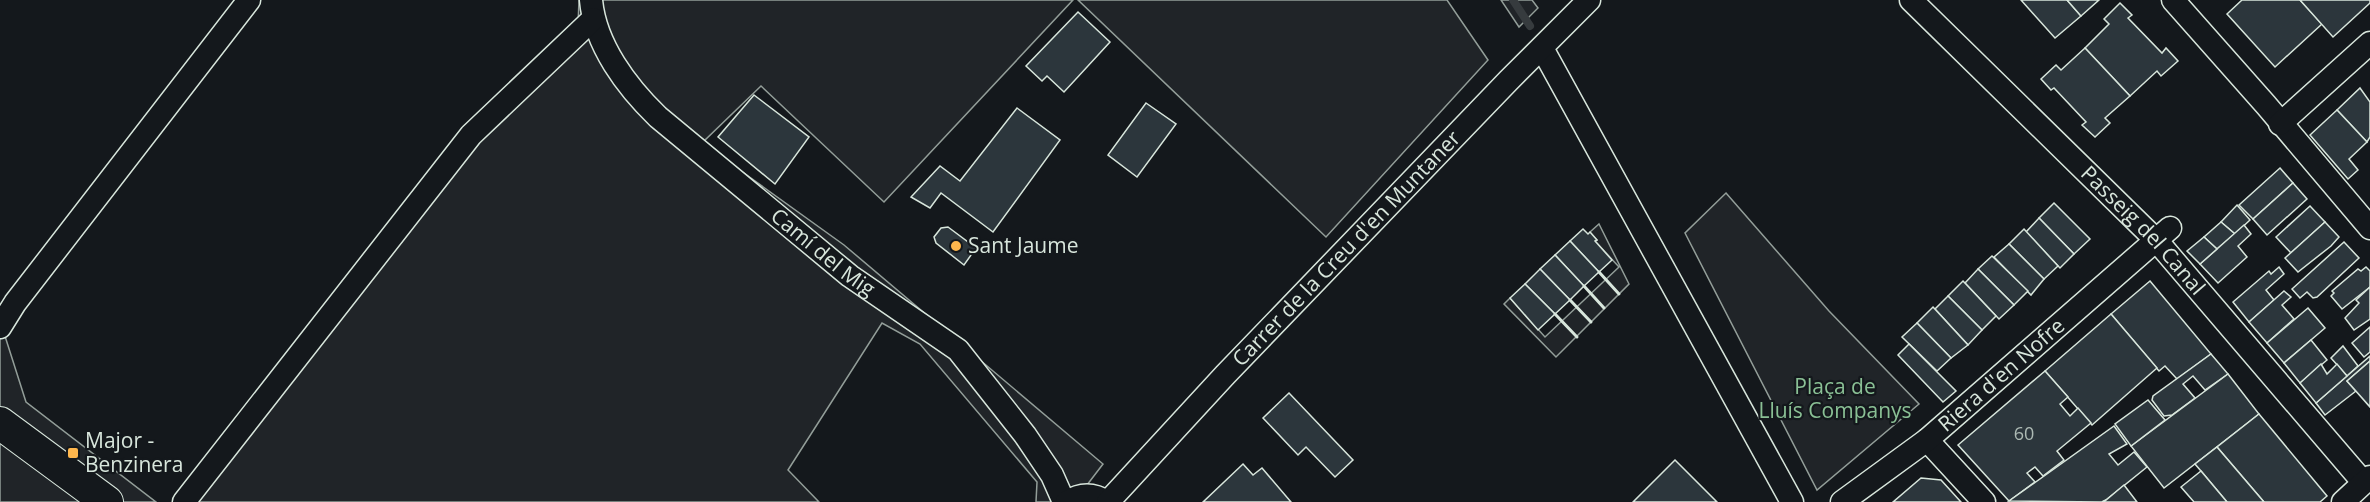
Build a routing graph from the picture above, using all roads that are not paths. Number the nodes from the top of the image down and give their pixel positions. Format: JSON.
{"nodes":[{"id":1,"x":249,"y":0,"type":"edge"},
{"id":2,"x":1589,"y":0,"type":"edge"},
{"id":3,"x":1911,"y":0,"type":"edge"},
{"id":4,"x":2173,"y":0,"type":"edge"},
{"id":5,"x":593,"y":6,"type":"edge"},
{"id":6,"x":2370,"y":43,"type":"edge"},
{"id":7,"x":1542,"y":48,"type":"junction"},
{"id":8,"x":2280,"y":124,"type":"junction"},
{"id":9,"x":2370,"y":228,"type":"edge"},
{"id":10,"x":2163,"y":234,"type":"junction"},
{"id":11,"x":0,"y":327,"type":"edge"},
{"id":12,"x":0,"y":423,"type":"edge"},
{"id":13,"x":1927,"y":440,"type":"junction"},
{"id":14,"x":2367,"y":484,"type":"edge"},
{"id":15,"x":107,"y":502,"type":"edge"},
{"id":16,"x":184,"y":502,"type":"edge"},
{"id":17,"x":1066,"y":502,"type":"edge"},
{"id":18,"x":1108,"y":502,"type":"edge"},
{"id":19,"x":1792,"y":502,"type":"edge"},
{"id":20,"x":1842,"y":502,"type":"edge"},
{"id":21,"x":1984,"y":502,"type":"edge"},
{"id":22,"x":2343,"y":502,"type":"edge"}],
"edges":[{"from":1,"to":11,"type":"street"},
{"from":2,"to":7,"type":"street","name":"Carrer de la Creu d'en Muntaner"},
{"from":3,"to":10,"type":"street","name":"Passeig del Canal"},
{"from":4,"to":8,"type":"street"},
{"from":5,"to":16,"type":"street"},
{"from":5,"to":17,"type":"street","name":"Camí del Mig"},
{"from":6,"to":8,"type":"street"},
{"from":7,"to":18,"type":"street","name":"Carrer de la Creu d'en Muntaner"},
{"from":7,"to":19,"type":"street"},
{"from":8,"to":9,"type":"street"},
{"from":10,"to":13,"type":"street","name":"Riera d'en Nofre"},
{"from":10,"to":14,"type":"street","name":"Passeig del Canal"},
{"from":12,"to":15,"type":"street"},
{"from":13,"to":20,"type":"street","name":"Riera d'en Nofre"},
{"from":13,"to":21,"type":"street"},
{"from":14,"to":22,"type":"street"},
{"from":17,"to":18,"type":"street"}]}
